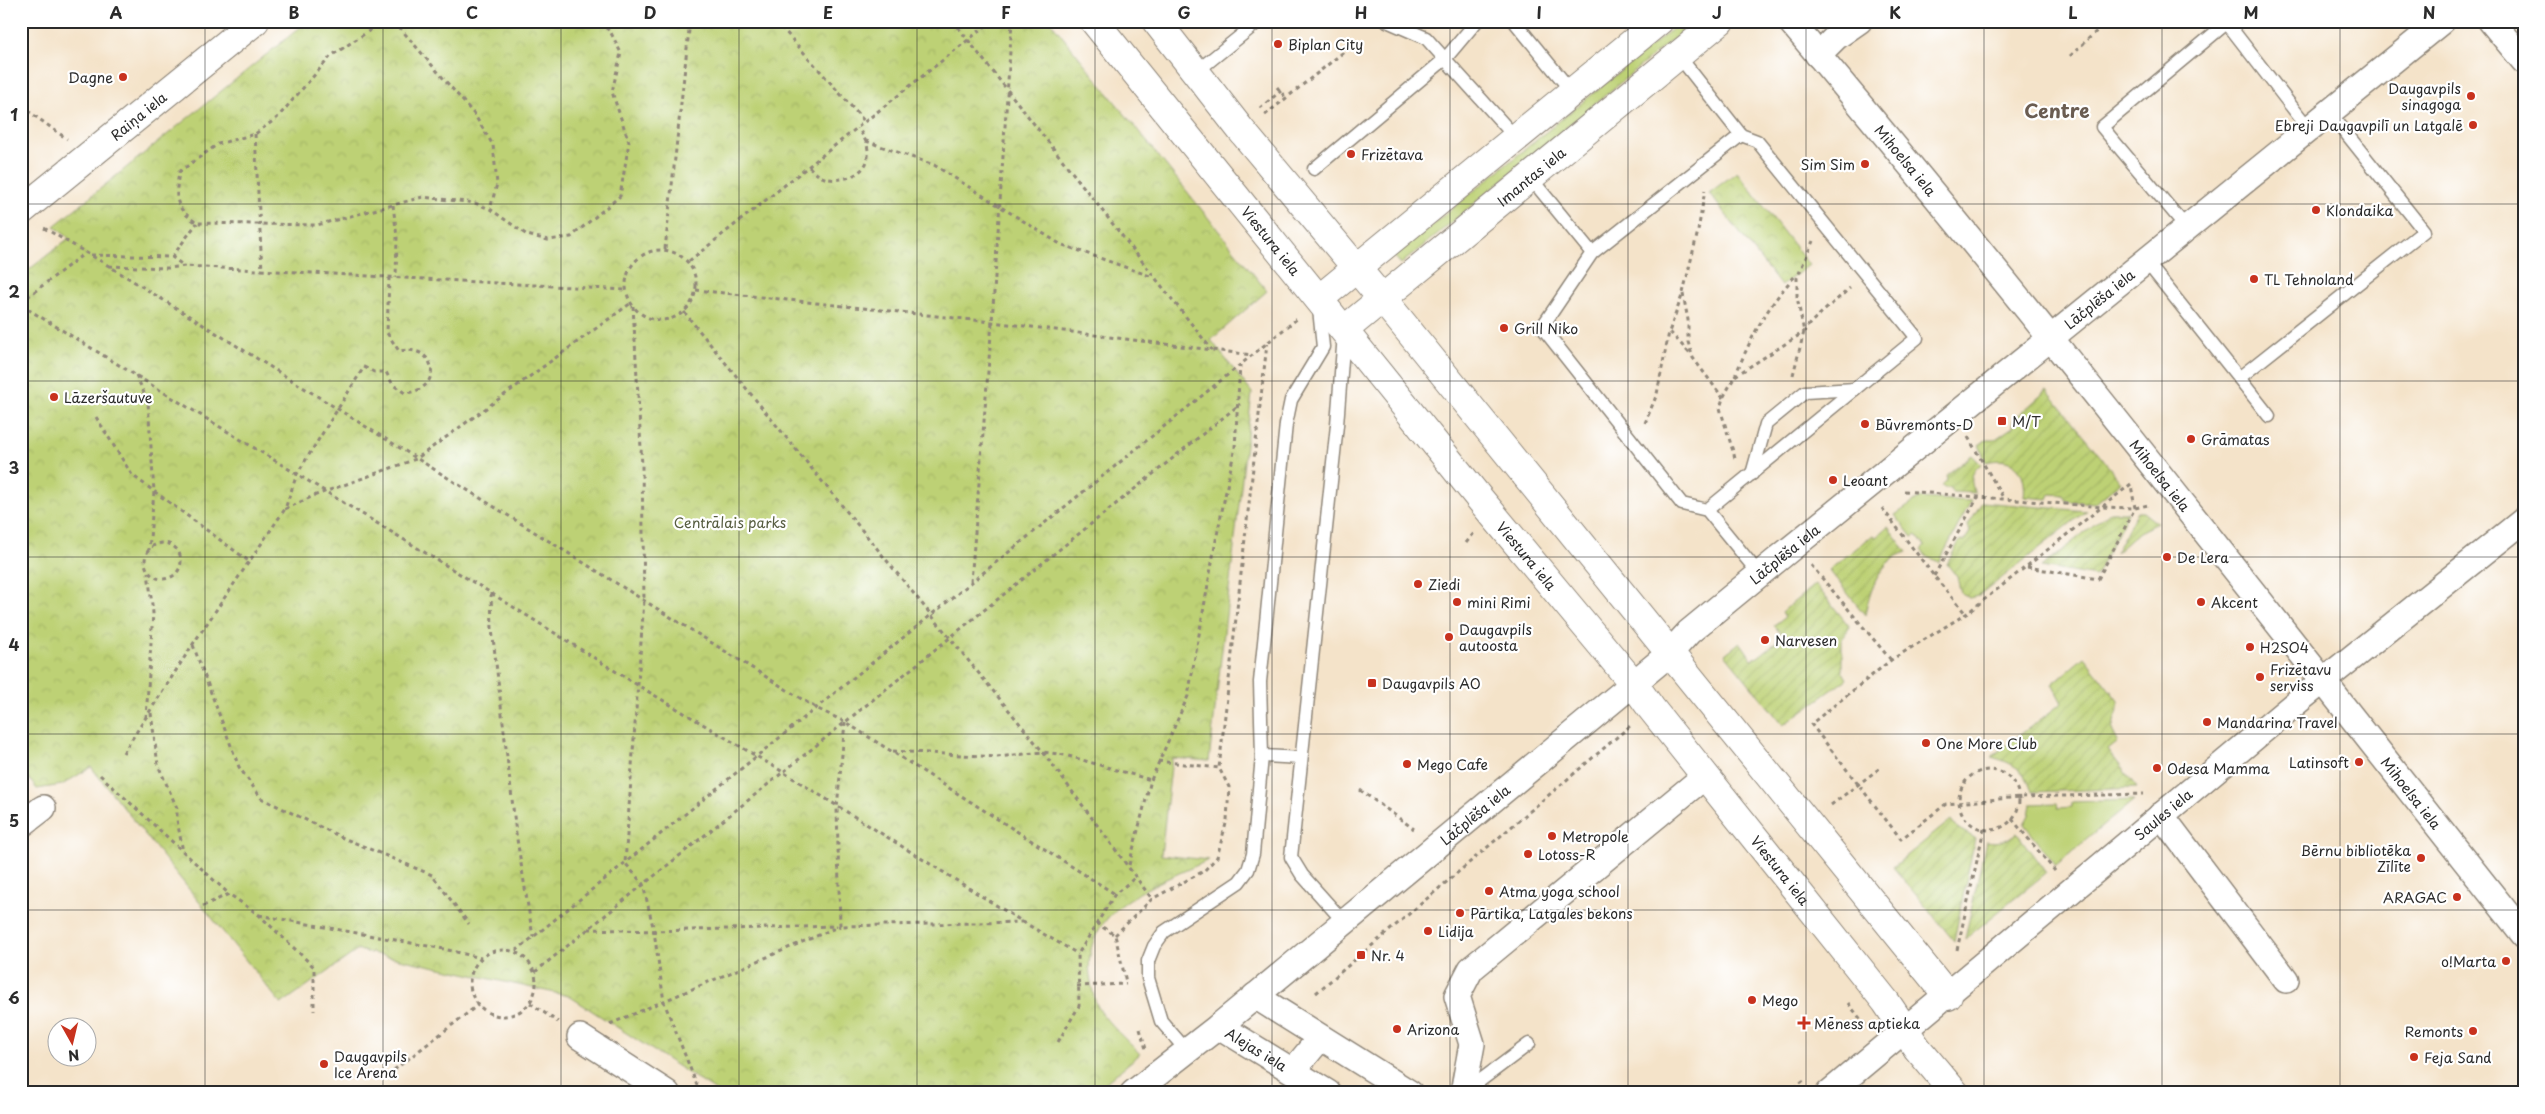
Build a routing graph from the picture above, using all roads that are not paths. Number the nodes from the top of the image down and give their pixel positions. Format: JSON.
{"nodes":[{"id":1,"x":255,"y":21,"type":"edge"},
{"id":2,"x":1094,"y":21,"type":"edge"},
{"id":3,"x":1156,"y":21,"type":"edge"},
{"id":4,"x":1259,"y":21,"type":"edge"},
{"id":5,"x":1387,"y":21,"type":"edge"},
{"id":6,"x":1477,"y":21,"type":"edge"},
{"id":7,"x":1514,"y":21,"type":"edge"},
{"id":8,"x":1659,"y":21,"type":"edge"},
{"id":9,"x":1720,"y":21,"type":"edge"},
{"id":10,"x":1790,"y":21,"type":"edge"},
{"id":11,"x":1859,"y":21,"type":"edge"},
{"id":12,"x":2442,"y":21,"type":"edge"},
{"id":13,"x":2491,"y":21,"type":"edge"},
{"id":14,"x":2228,"y":22,"type":"edge"},
{"id":15,"x":1678,"y":55,"type":"junction"},
{"id":16,"x":1818,"y":55,"type":"junction"},
{"id":17,"x":1445,"y":59,"type":"junction"},
{"id":18,"x":2524,"y":61,"type":"edge"},
{"id":19,"x":1196,"y":72,"type":"junction"},
{"id":20,"x":1572,"y":92,"type":"junction"},
{"id":21,"x":2330,"y":113,"type":"junction"},
{"id":22,"x":2309,"y":129,"type":"junction"},
{"id":23,"x":1741,"y":135,"type":"junction"},
{"id":24,"x":1516,"y":138,"type":"junction"},
{"id":25,"x":1314,"y":169,"type":"dead end"},
{"id":26,"x":1529,"y":176,"type":"junction"},
{"id":27,"x":30,"y":218,"type":"edge"},
{"id":28,"x":2186,"y":227,"type":"junction"},
{"id":29,"x":1592,"y":253,"type":"junction"},
{"id":30,"x":2145,"y":260,"type":"junction"},
{"id":31,"x":1356,"y":268,"type":"junction"},
{"id":32,"x":1380,"y":298,"type":"junction"},
{"id":33,"x":1319,"y":299,"type":"junction"},
{"id":34,"x":1344,"y":330,"type":"junction"},
{"id":35,"x":2050,"y":339,"type":"junction"},
{"id":36,"x":2239,"y":378,"type":"junction"},
{"id":37,"x":1855,"y":389,"type":"junction"},
{"id":38,"x":2269,"y":416,"type":"dead end"},
{"id":39,"x":1747,"y":478,"type":"junction"},
{"id":40,"x":1707,"y":510,"type":"junction"},
{"id":41,"x":2524,"y":520,"type":"edge"},
{"id":42,"x":1760,"y":575,"type":"junction"},
{"id":43,"x":1669,"y":654,"type":"junction"},
{"id":44,"x":2324,"y":681,"type":"junction"},
{"id":45,"x":1633,"y":683,"type":"junction"},
{"id":46,"x":1262,"y":756,"type":"junction"},
{"id":47,"x":1301,"y":758,"type":"junction"},
{"id":48,"x":1705,"y":776,"type":"junction"},
{"id":49,"x":2157,"y":804,"type":"junction"},
{"id":50,"x":43,"y":808,"type":"dead end"},
{"id":51,"x":21,"y":825,"type":"edge"},
{"id":52,"x":1344,"y":922,"type":"junction"},
{"id":53,"x":2524,"y":935,"type":"edge"},
{"id":54,"x":2286,"y":980,"type":"dead end"},
{"id":55,"x":1256,"y":996,"type":"junction"},
{"id":56,"x":1948,"y":996,"type":"junction"},
{"id":57,"x":1219,"y":1026,"type":"junction"},
{"id":58,"x":1906,"y":1031,"type":"junction"},
{"id":59,"x":580,"y":1036,"type":"road end"},
{"id":60,"x":1320,"y":1038,"type":"junction"},
{"id":61,"x":1529,"y":1044,"type":"dead end"},
{"id":62,"x":1187,"y":1051,"type":"junction"},
{"id":63,"x":1293,"y":1071,"type":"junction"},
{"id":64,"x":1139,"y":1091,"type":"edge"},
{"id":65,"x":667,"y":1093,"type":"edge"},
{"id":66,"x":1328,"y":1093,"type":"edge"},
{"id":67,"x":1410,"y":1093,"type":"edge"},
{"id":68,"x":1464,"y":1093,"type":"edge"},
{"id":69,"x":1829,"y":1093,"type":"edge"},
{"id":70,"x":1955,"y":1093,"type":"edge"}],
"edges":[{"from":1,"to":27,"type":"street","name":"Raiņa iela"},
{"from":2,"to":33,"type":"street","name":"Viestura iela"},
{"from":3,"to":19,"type":"street"},
{"from":4,"to":19,"type":"lane"},
{"from":5,"to":17,"type":"lane"},
{"from":6,"to":17,"type":"lane"},
{"from":7,"to":20,"type":"lane"},
{"from":8,"to":20,"type":"street"},
{"from":9,"to":15,"type":"street","name":"Imantas iela"},
{"from":10,"to":16,"type":"street","name":"Mihoelsa iela"},
{"from":11,"to":16,"type":"street"},
{"from":12,"to":21,"type":"street","name":"Lāčplēša iela"},
{"from":13,"to":18,"type":"street"},
{"from":14,"to":22,"type":"lane"},
{"from":14,"to":28,"type":"lane"},
{"from":15,"to":23,"type":"lane"},
{"from":15,"to":26,"type":"street","name":"Imantas iela"},
{"from":16,"to":35,"type":"street","name":"Mihoelsa iela"},
{"from":17,"to":24,"type":"lane"},
{"from":17,"to":25,"type":"lane"},
{"from":19,"to":31,"type":"street"},
{"from":20,"to":24,"type":"street"},
{"from":21,"to":22,"type":"street","name":"Lāčplēša iela"},
{"from":21,"to":36,"type":"lane"},
{"from":22,"to":28,"type":"street","name":"Lāčplēša iela"},
{"from":23,"to":29,"type":"lane"},
{"from":23,"to":37,"type":"lane"},
{"from":24,"to":31,"type":"street"},
{"from":26,"to":29,"type":"lane"},
{"from":26,"to":32,"type":"street","name":"Imantas iela"},
{"from":28,"to":30,"type":"street","name":"Lāčplēša iela"},
{"from":29,"to":40,"type":"lane"},
{"from":30,"to":35,"type":"street","name":"Lāčplēša iela"},
{"from":30,"to":36,"type":"lane"},
{"from":31,"to":32,"type":"street"},
{"from":31,"to":33,"type":"street"},
{"from":32,"to":34,"type":"street","name":"Imantas iela"},
{"from":32,"to":43,"type":"street"},
{"from":33,"to":34,"type":"street","name":"Viestura iela"},
{"from":33,"to":46,"type":"lane"},
{"from":34,"to":45,"type":"street","name":"Viestura iela"},
{"from":34,"to":47,"type":"lane"},
{"from":35,"to":42,"type":"street","name":"Lāčplēša iela"},
{"from":35,"to":44,"type":"street","name":"Mihoelsa iela"},
{"from":36,"to":38,"type":"lane"},
{"from":37,"to":39,"type":"lane"},
{"from":37,"to":39,"type":"lane"},
{"from":39,"to":40,"type":"lane"},
{"from":40,"to":42,"type":"lane"},
{"from":41,"to":44,"type":"street","name":"Saules iela"},
{"from":42,"to":43,"type":"street","name":"Lāčplēša iela"},
{"from":43,"to":45,"type":"street","name":"Lāčplēša iela"},
{"from":43,"to":56,"type":"street"},
{"from":44,"to":49,"type":"street","name":"Saules iela"},
{"from":44,"to":53,"type":"street","name":"Mihoelsa iela"},
{"from":45,"to":48,"type":"street","name":"Viestura iela"},
{"from":45,"to":52,"type":"street","name":"Lāčplēša iela"},
{"from":46,"to":47,"type":"lane"},
{"from":46,"to":62,"type":"lane"},
{"from":47,"to":52,"type":"lane"},
{"from":48,"to":58,"type":"street","name":"Viestura iela"},
{"from":48,"to":68,"type":"street"},
{"from":49,"to":54,"type":"street"},
{"from":49,"to":56,"type":"street","name":"Saules iela"},
{"from":50,"to":51,"type":"street"},
{"from":52,"to":55,"type":"street","name":"Lāčplēša iela"},
{"from":55,"to":57,"type":"street","name":"Lāčplēša iela"},
{"from":55,"to":60,"type":"street"},
{"from":56,"to":58,"type":"street","name":"Saules iela"},
{"from":57,"to":62,"type":"street","name":"Lāčplēša iela"},
{"from":57,"to":63,"type":"street","name":"Alejas iela"},
{"from":58,"to":69,"type":"street","name":"Saules iela"},
{"from":58,"to":70,"type":"street","name":"Viestura iela"},
{"from":59,"to":65,"type":"street"},
{"from":60,"to":63,"type":"street","name":"Alejas iela"},
{"from":60,"to":67,"type":"street"},
{"from":61,"to":68,"type":"lane"},
{"from":62,"to":64,"type":"street","name":"Lāčplēša iela"},
{"from":63,"to":66,"type":"street","name":"Alejas iela"}]}
